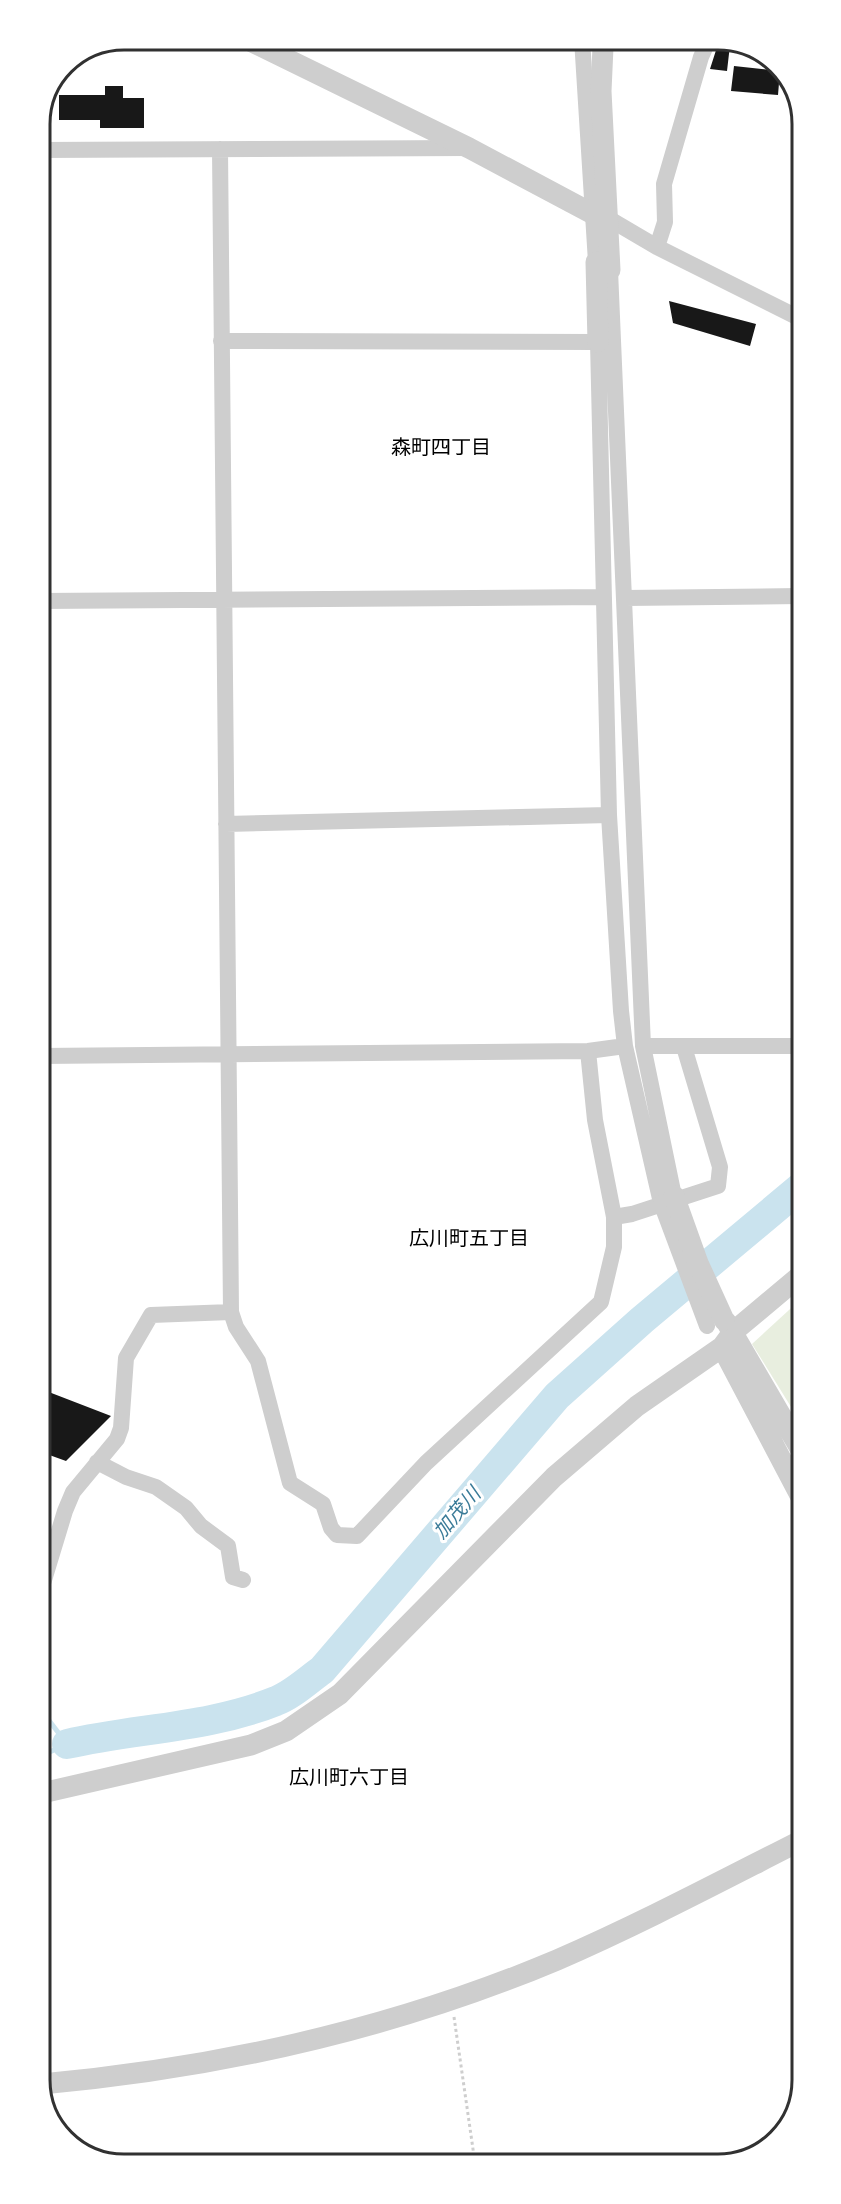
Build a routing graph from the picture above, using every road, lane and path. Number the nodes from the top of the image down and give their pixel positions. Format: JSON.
{"nodes":[{"id":1,"x":269,"y":50,"type":"edge"},
{"id":2,"x":583,"y":50,"type":"edge"},
{"id":3,"x":603,"y":50,"type":"edge"},
{"id":4,"x":704,"y":50,"type":"edge"},
{"id":5,"x":469,"y":148,"type":"junction"},
{"id":6,"x":220,"y":149,"type":"junction"},
{"id":7,"x":50,"y":150,"type":"edge"},
{"id":8,"x":599,"y":216,"type":"junction"},
{"id":9,"x":657,"y":247,"type":"junction"},
{"id":10,"x":603,"y":266,"type":"junction"},
{"id":11,"x":792,"y":314,"type":"edge"},
{"id":12,"x":221,"y":341,"type":"junction"},
{"id":13,"x":598,"y":342,"type":"junction"},
{"id":14,"x":792,"y":596,"type":"edge"},
{"id":15,"x":603,"y":597,"type":"junction"},
{"id":16,"x":223,"y":598,"type":"junction"},
{"id":17,"x":625,"y":598,"type":"junction"},
{"id":18,"x":50,"y":601,"type":"edge"},
{"id":19,"x":609,"y":815,"type":"junction"},
{"id":20,"x":226,"y":824,"type":"junction"},
{"id":21,"x":643,"y":1046,"type":"junction"},
{"id":22,"x":792,"y":1046,"type":"edge"},
{"id":23,"x":625,"y":1047,"type":"junction"},
{"id":24,"x":684,"y":1047,"type":"junction"},
{"id":25,"x":588,"y":1051,"type":"junction"},
{"id":26,"x":230,"y":1054,"type":"junction"},
{"id":27,"x":50,"y":1056,"type":"edge"},
{"id":28,"x":668,"y":1200,"type":"junction"},
{"id":29,"x":614,"y":1217,"type":"junction"},
{"id":30,"x":792,"y":1281,"type":"edge"},
{"id":31,"x":231,"y":1312,"type":"junction"},
{"id":32,"x":722,"y":1331,"type":"junction"},
{"id":33,"x":792,"y":1436,"type":"edge"},
{"id":34,"x":97,"y":1462,"type":"junction"},
{"id":35,"x":792,"y":1478,"type":"edge"},
{"id":36,"x":50,"y":1560,"type":"edge"},
{"id":37,"x":243,"y":1580,"type":"dead end"},
{"id":38,"x":50,"y":1791,"type":"edge"},
{"id":39,"x":792,"y":1845,"type":"edge"},
{"id":40,"x":451,"y":2000,"type":"junction"},
{"id":41,"x":50,"y":2083,"type":"edge"},
{"id":42,"x":474,"y":2154,"type":"edge"}],
"edges":[{"from":1,"to":5,"type":"street"},
{"from":2,"to":8,"type":"street"},
{"from":3,"to":8,"type":"street"},
{"from":4,"to":9,"type":"street"},
{"from":5,"to":6,"type":"street"},
{"from":5,"to":8,"type":"street"},
{"from":6,"to":7,"type":"street"},
{"from":6,"to":12,"type":"street"},
{"from":8,"to":9,"type":"street"},
{"from":8,"to":10,"type":"street"},
{"from":9,"to":11,"type":"street"},
{"from":10,"to":13,"type":"street"},
{"from":10,"to":17,"type":"street"},
{"from":12,"to":13,"type":"street"},
{"from":12,"to":16,"type":"street"},
{"from":13,"to":15,"type":"street"},
{"from":14,"to":17,"type":"street"},
{"from":15,"to":16,"type":"street"},
{"from":15,"to":19,"type":"street"},
{"from":16,"to":18,"type":"street"},
{"from":16,"to":20,"type":"street"},
{"from":17,"to":21,"type":"street"},
{"from":19,"to":20,"type":"street"},
{"from":19,"to":23,"type":"street"},
{"from":20,"to":26,"type":"street"},
{"from":21,"to":24,"type":"street"},
{"from":21,"to":28,"type":"street"},
{"from":22,"to":24,"type":"street"},
{"from":23,"to":25,"type":"street"},
{"from":23,"to":28,"type":"street"},
{"from":24,"to":29,"type":"street"},
{"from":25,"to":26,"type":"street"},
{"from":25,"to":29,"type":"street"},
{"from":26,"to":27,"type":"street"},
{"from":26,"to":31,"type":"street"},
{"from":28,"to":32,"type":"street","bridge":true},
{"from":29,"to":31,"type":"street"},
{"from":30,"to":32,"type":"street"},
{"from":31,"to":34,"type":"street"},
{"from":32,"to":33,"type":"street"},
{"from":32,"to":35,"type":"street"},
{"from":32,"to":38,"type":"street"},
{"from":34,"to":36,"type":"street"},
{"from":34,"to":37,"type":"street"},
{"from":39,"to":40,"type":"street"},
{"from":40,"to":41,"type":"street"},
{"from":40,"to":42,"type":"path"}]}
